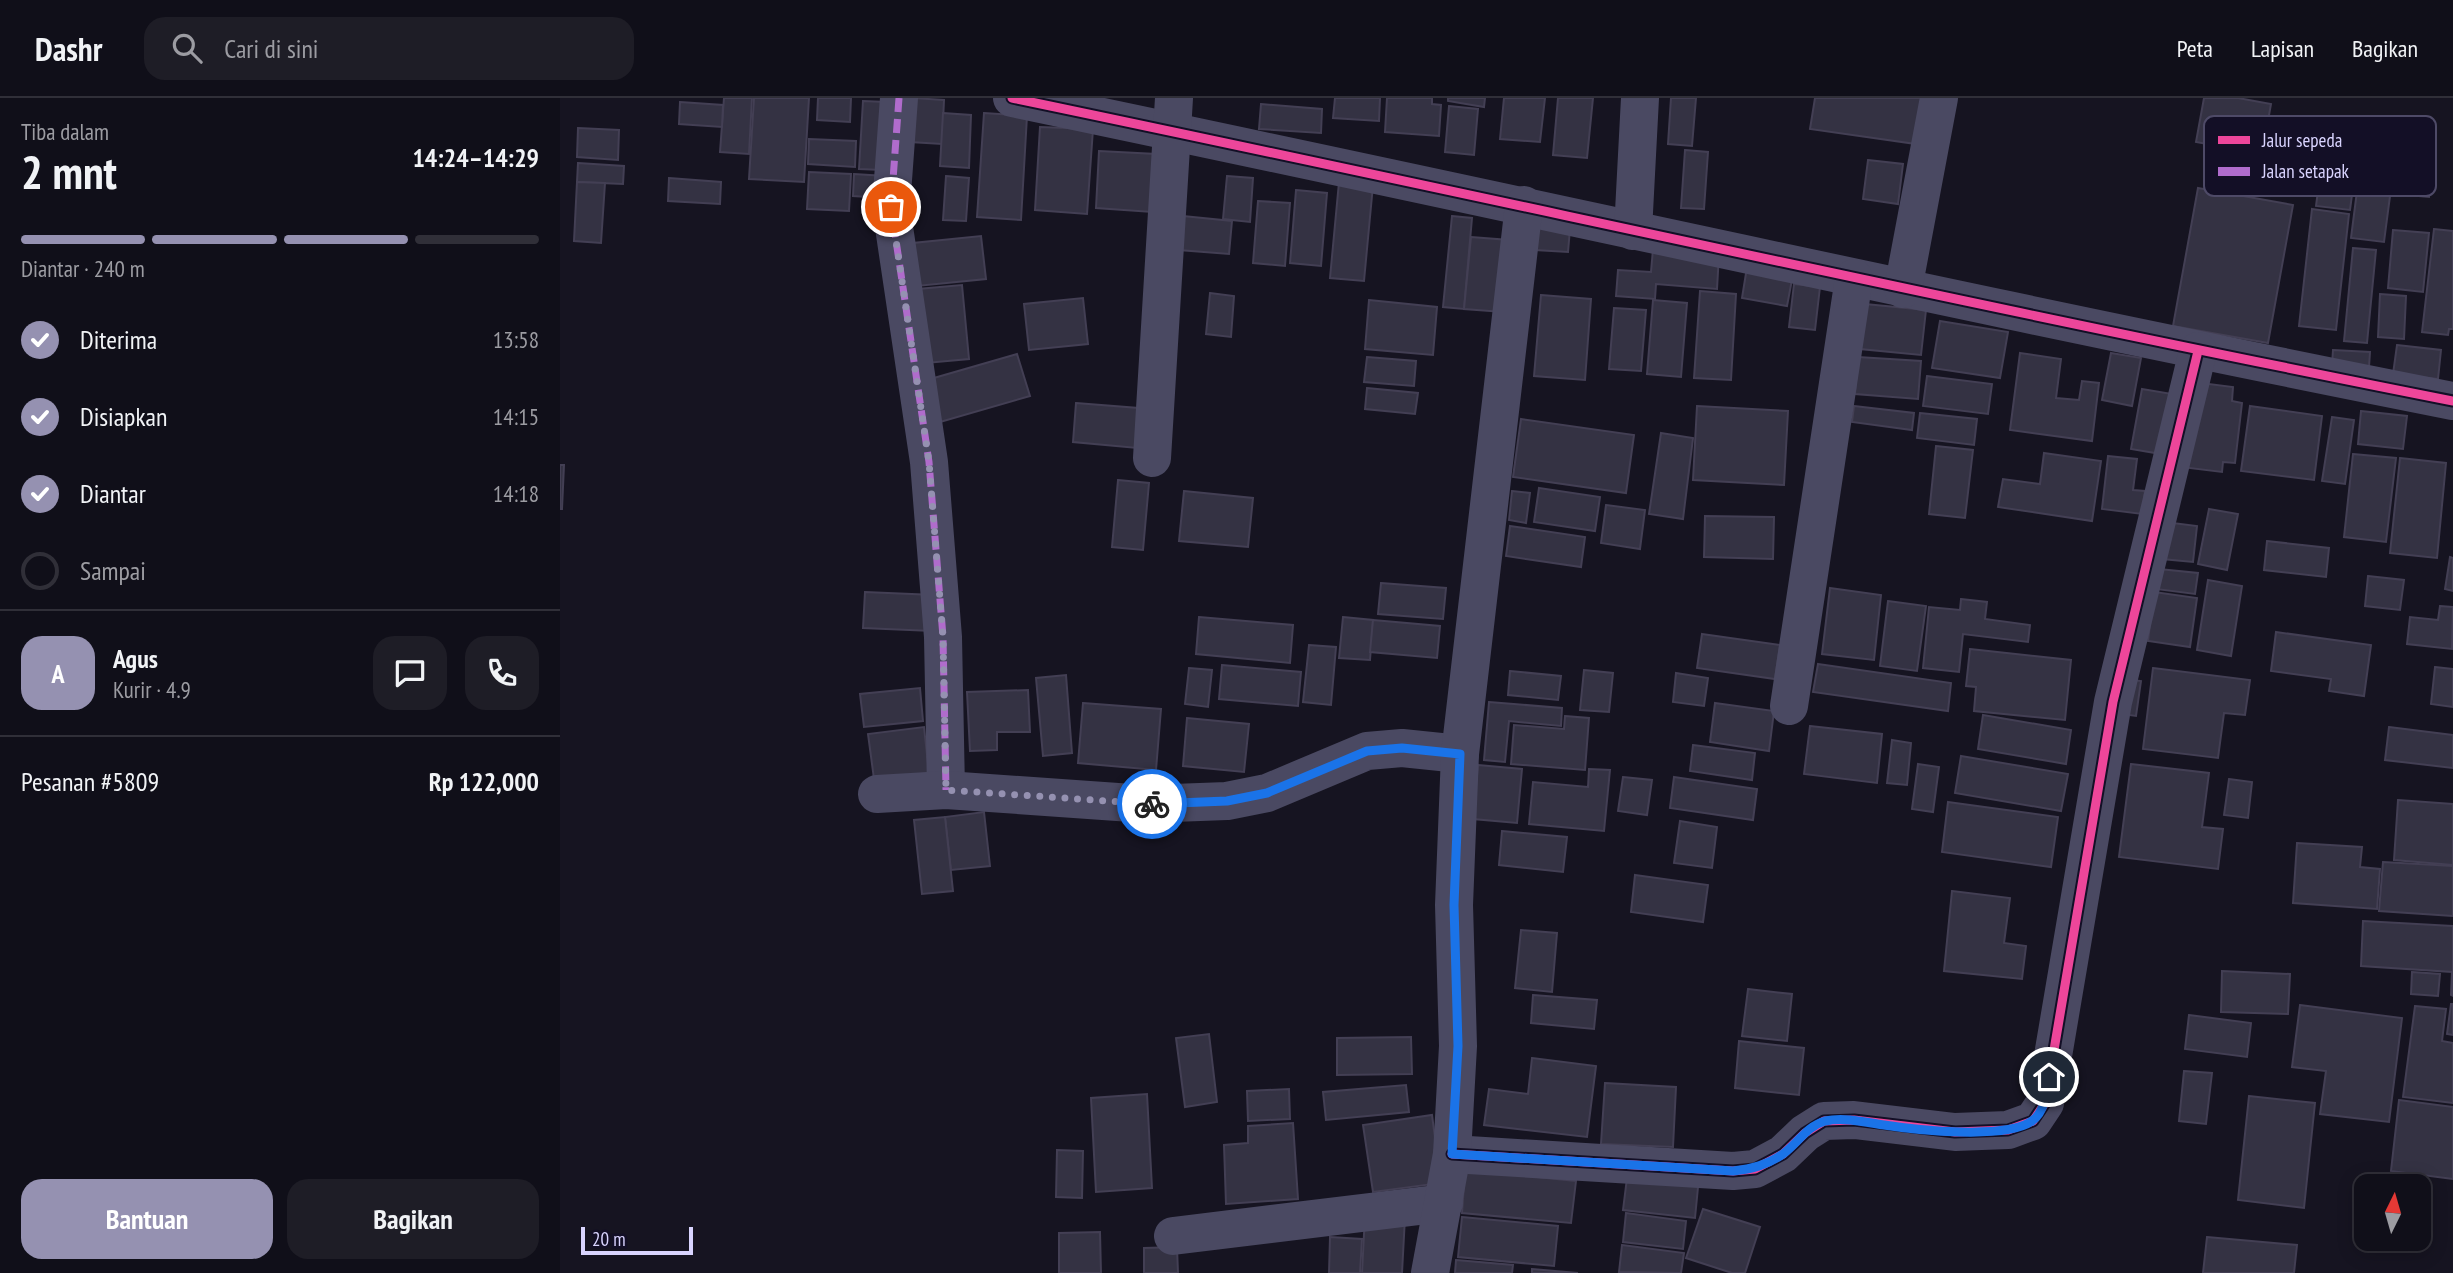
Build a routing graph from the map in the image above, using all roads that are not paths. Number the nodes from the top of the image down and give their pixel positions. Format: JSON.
{"nodes":[{"id":1,"x":899,"y":98,"type":"edge"},
{"id":2,"x":1012,"y":98,"type":"edge"},
{"id":3,"x":1640,"y":98,"type":"edge"},
{"id":4,"x":1939,"y":98,"type":"edge"},
{"id":5,"x":1174,"y":115,"type":"edge"},
{"id":6,"x":1524,"y":205,"type":"junction"},
{"id":7,"x":1633,"y":231,"type":"junction"},
{"id":8,"x":1854,"y":278,"type":"junction"},
{"id":9,"x":1903,"y":289,"type":"junction"},
{"id":10,"x":2198,"y":351,"type":"junction"},
{"id":11,"x":2453,"y":401,"type":"edge"},
{"id":12,"x":1152,"y":458,"type":"dead end"},
{"id":13,"x":1788,"y":706,"type":"dead end"},
{"id":14,"x":1460,"y":754,"type":"junction"},
{"id":15,"x":946,"y":790,"type":"junction"},
{"id":16,"x":877,"y":794,"type":"dead end"},
{"id":17,"x":1452,"y":1154,"type":"junction"},
{"id":18,"x":1444,"y":1203,"type":"junction"},
{"id":19,"x":1173,"y":1236,"type":"dead end"},
{"id":20,"x":1430,"y":1273,"type":"edge"}],
"edges":[{"from":1,"to":15,"type":"street"},
{"from":2,"to":5,"type":"street"},
{"from":3,"to":7,"type":"street"},
{"from":4,"to":9,"type":"street"},
{"from":5,"to":6,"type":"street"},
{"from":5,"to":12,"type":"street"},
{"from":6,"to":7,"type":"street"},
{"from":6,"to":14,"type":"street"},
{"from":7,"to":8,"type":"street"},
{"from":8,"to":9,"type":"street"},
{"from":8,"to":13,"type":"street"},
{"from":9,"to":10,"type":"street"},
{"from":10,"to":11,"type":"street"},
{"from":10,"to":17,"type":"street"},
{"from":14,"to":15,"type":"street"},
{"from":14,"to":17,"type":"street"},
{"from":15,"to":16,"type":"street"},
{"from":17,"to":18,"type":"street"},
{"from":18,"to":19,"type":"street"},
{"from":18,"to":20,"type":"street"}]}
